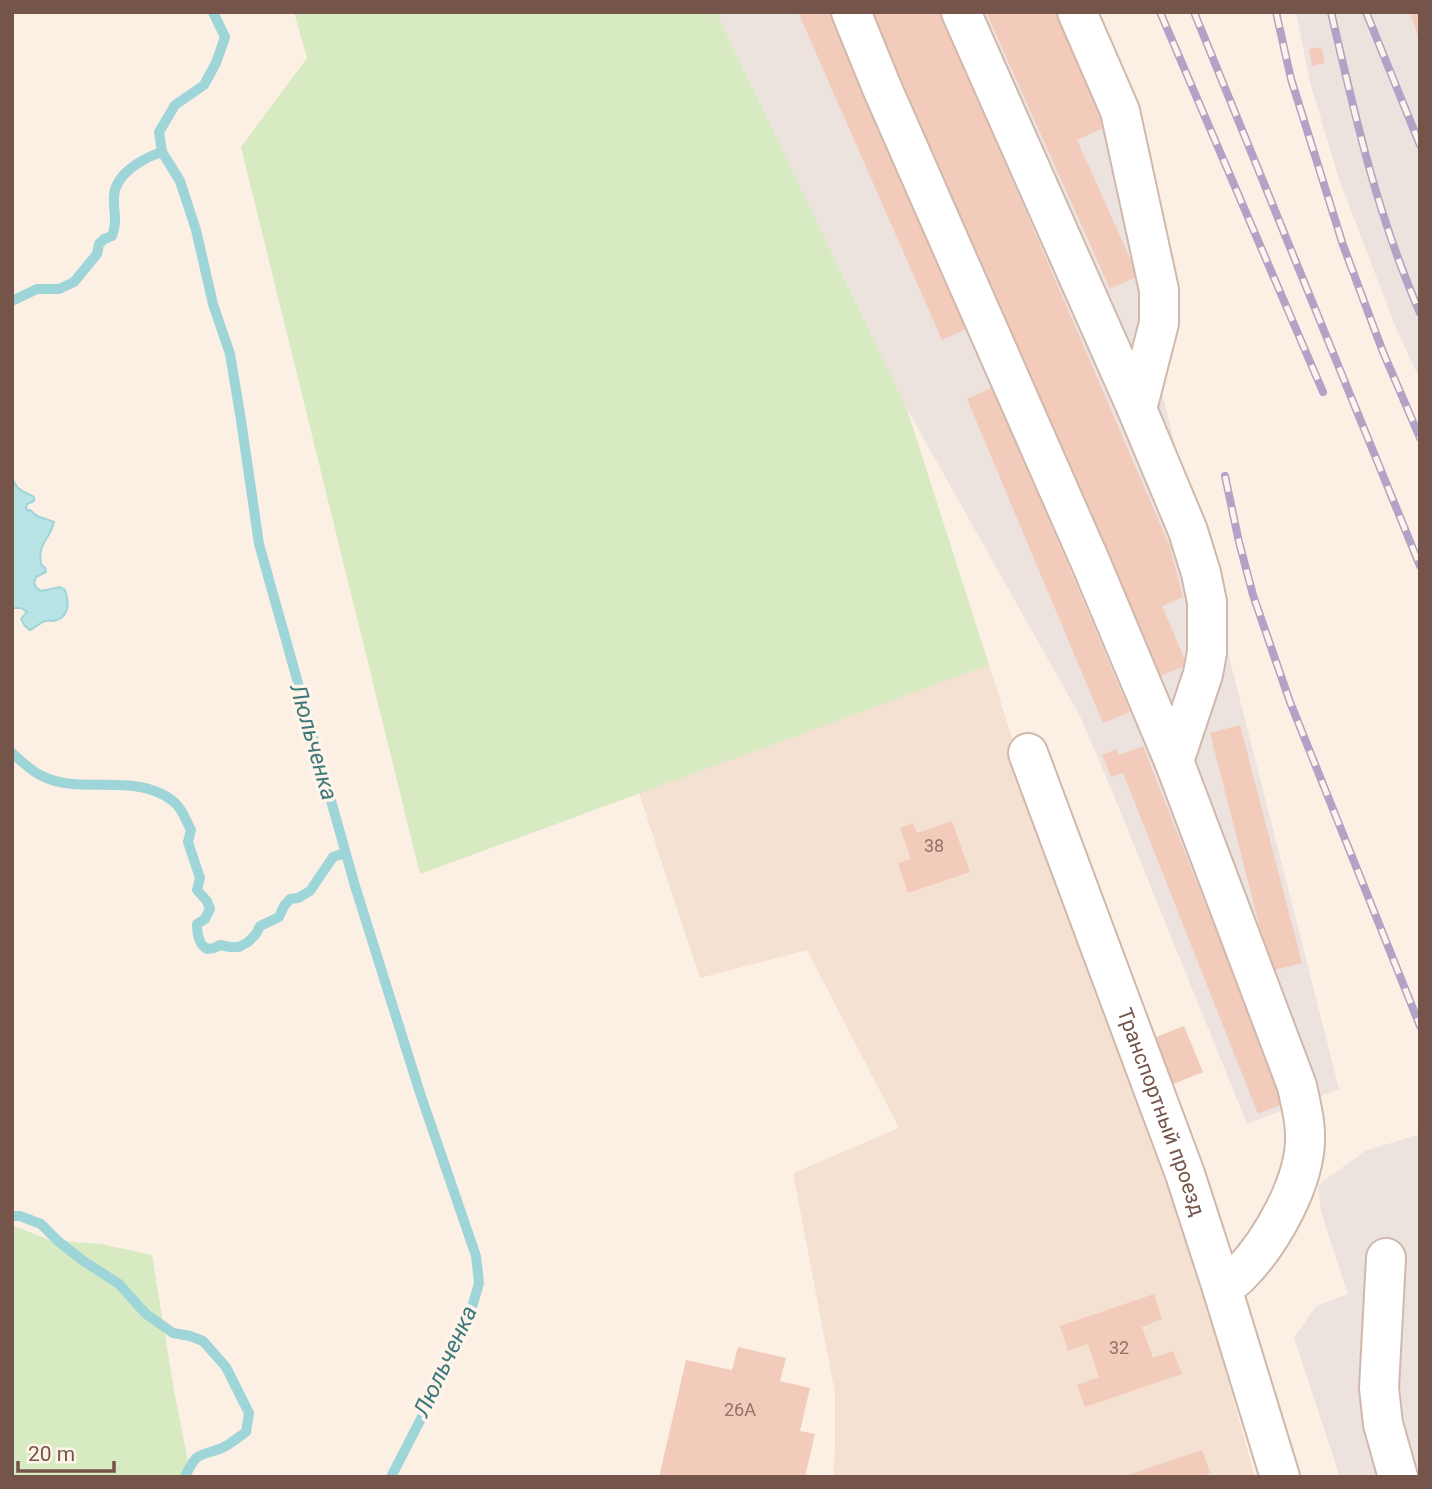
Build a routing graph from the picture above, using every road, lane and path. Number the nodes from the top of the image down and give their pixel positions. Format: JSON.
{"nodes":[{"id":1,"x":851,"y":12,"type":"edge"},
{"id":2,"x":961,"y":12,"type":"edge"},
{"id":3,"x":1077,"y":12,"type":"edge"},
{"id":4,"x":1137,"y":409,"type":"junction"},
{"id":5,"x":1028,"y":753,"type":"dead end"},
{"id":6,"x":1174,"y":761,"type":"junction"},
{"id":7,"x":1386,"y":1258,"type":"dead end"},
{"id":8,"x":1222,"y":1288,"type":"junction"},
{"id":9,"x":1280,"y":1477,"type":"edge"},
{"id":10,"x":1398,"y":1477,"type":"edge"}],
"edges":[{"from":1,"to":6,"type":"street"},
{"from":2,"to":4,"type":"street"},
{"from":3,"to":4,"type":"street"},
{"from":4,"to":6,"type":"street"},
{"from":5,"to":8,"type":"street","name":"Транспортный проезд"},
{"from":6,"to":8,"type":"street"},
{"from":7,"to":10,"type":"street"},
{"from":8,"to":9,"type":"street","name":"Транспортный проезд"}]}
